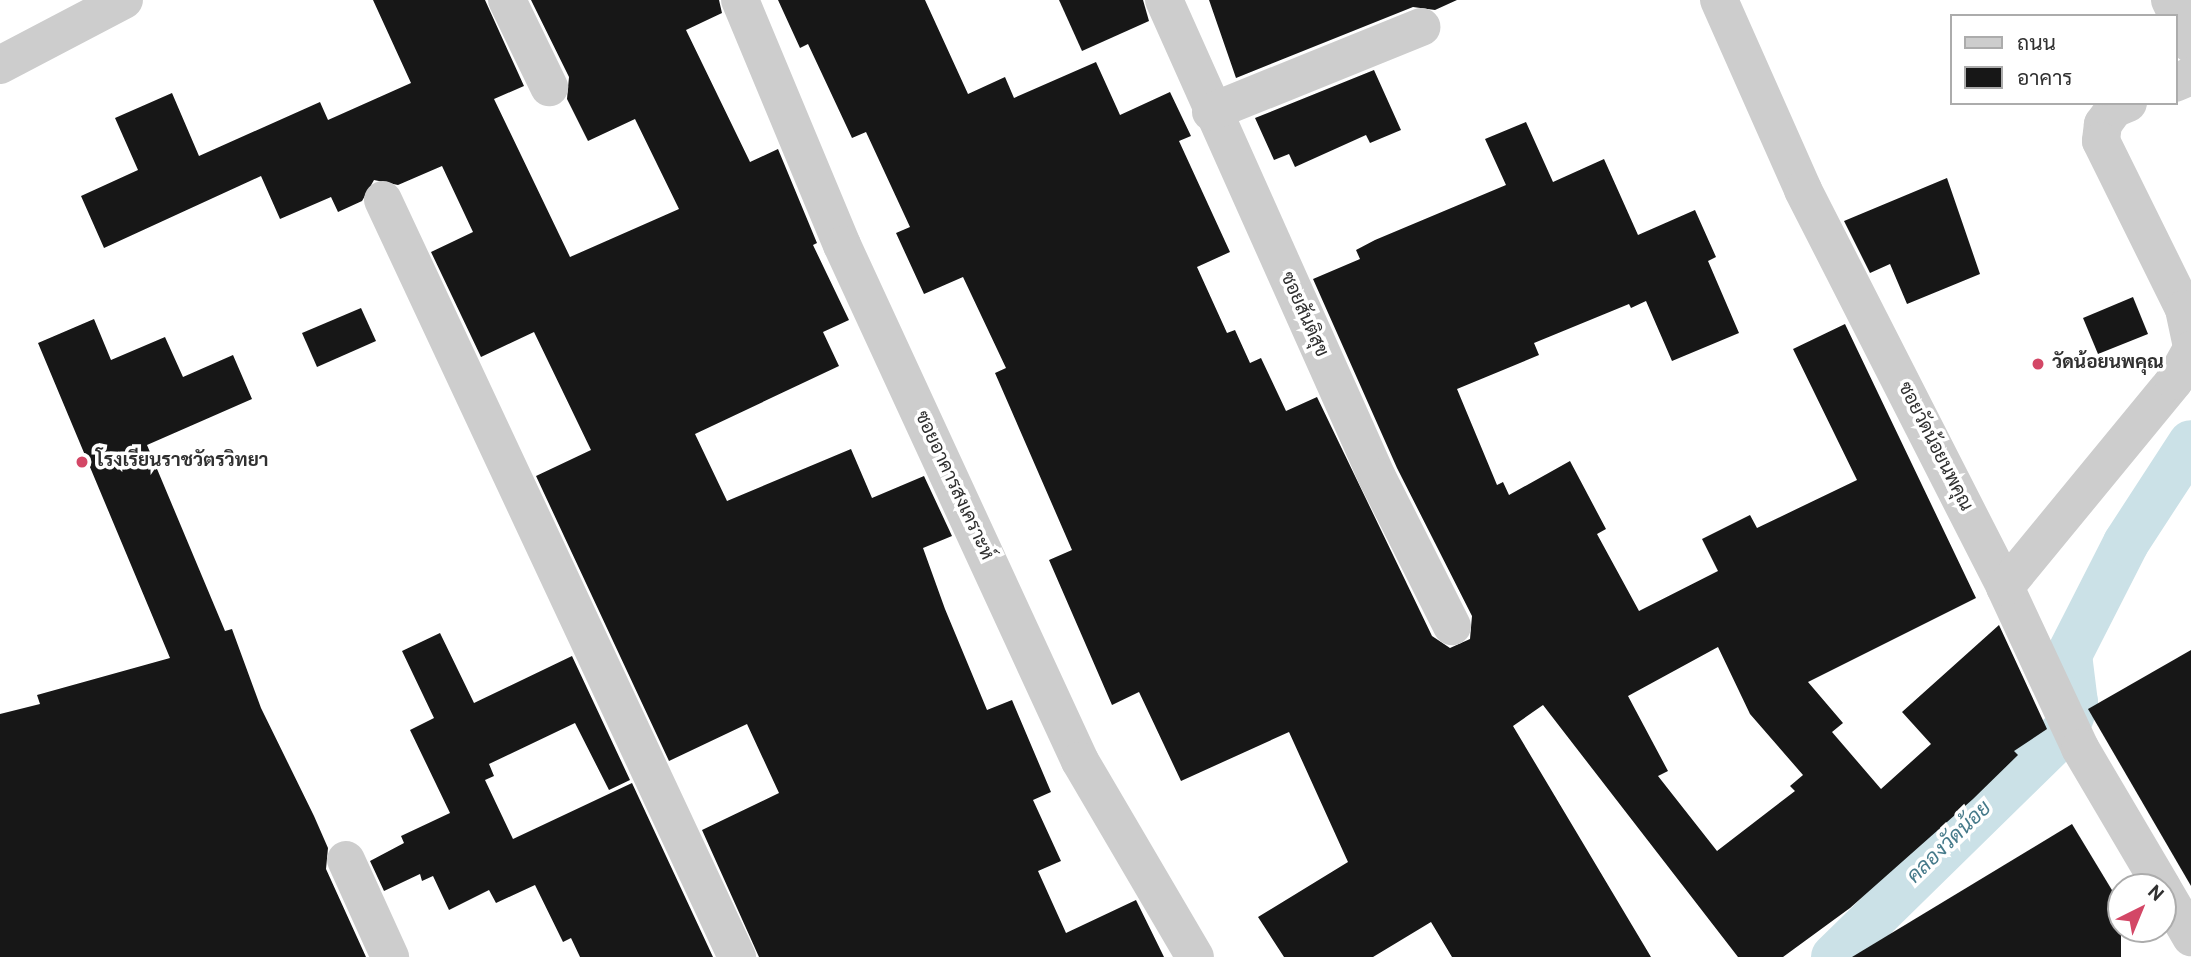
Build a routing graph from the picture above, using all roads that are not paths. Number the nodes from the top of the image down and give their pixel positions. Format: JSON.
{"nodes":[{"id":1,"x":124,"y":0,"type":"edge"},
{"id":2,"x":507,"y":0,"type":"edge"},
{"id":3,"x":740,"y":0,"type":"edge"},
{"id":4,"x":1164,"y":0,"type":"edge"},
{"id":5,"x":1719,"y":0,"type":"edge"},
{"id":6,"x":2177,"y":15,"type":"edge"},
{"id":7,"x":1421,"y":27,"type":"dead end"},
{"id":8,"x":2191,"y":44,"type":"edge"},
{"id":9,"x":0,"y":65,"type":"edge"},
{"id":10,"x":550,"y":87,"type":"dead end"},
{"id":11,"x":2123,"y":105,"type":"edge"},
{"id":12,"x":1211,"y":112,"type":"junction"},
{"id":13,"x":383,"y":200,"type":"dead end"},
{"id":14,"x":2191,"y":344,"type":"edge"},
{"id":15,"x":2191,"y":350,"type":"edge"},
{"id":16,"x":2005,"y":587,"type":"junction"},
{"id":17,"x":1452,"y":626,"type":"dead end"},
{"id":18,"x":346,"y":860,"type":"dead end"},
{"id":19,"x":2153,"y":873,"type":"edge"},
{"id":20,"x":2177,"y":913,"type":"edge"},
{"id":21,"x":2191,"y":937,"type":"edge"},
{"id":22,"x":390,"y":957,"type":"edge"},
{"id":23,"x":737,"y":957,"type":"edge"},
{"id":24,"x":1195,"y":957,"type":"edge"}],
"edges":[{"from":1,"to":9,"type":"street"},
{"from":2,"to":10,"type":"street"},
{"from":3,"to":24,"type":"street","name":"ซอยอาคารสงเคราะห์"},
{"from":4,"to":12,"type":"street","name":"ซอยสันติสุข"},
{"from":5,"to":16,"type":"street","name":"ซอยวัดน้อยนพคุณ"},
{"from":6,"to":8,"type":"street"},
{"from":7,"to":12,"type":"street"},
{"from":11,"to":14,"type":"street"},
{"from":12,"to":17,"type":"street","name":"ซอยสันติสุข"},
{"from":13,"to":23,"type":"street"},
{"from":15,"to":16,"type":"street"},
{"from":16,"to":19,"type":"street","name":"ซอยวัดน้อยนพคุณ"},
{"from":18,"to":22,"type":"street"},
{"from":20,"to":21,"type":"street","name":"ซอยวัดน้อยนพคุณ"}]}
